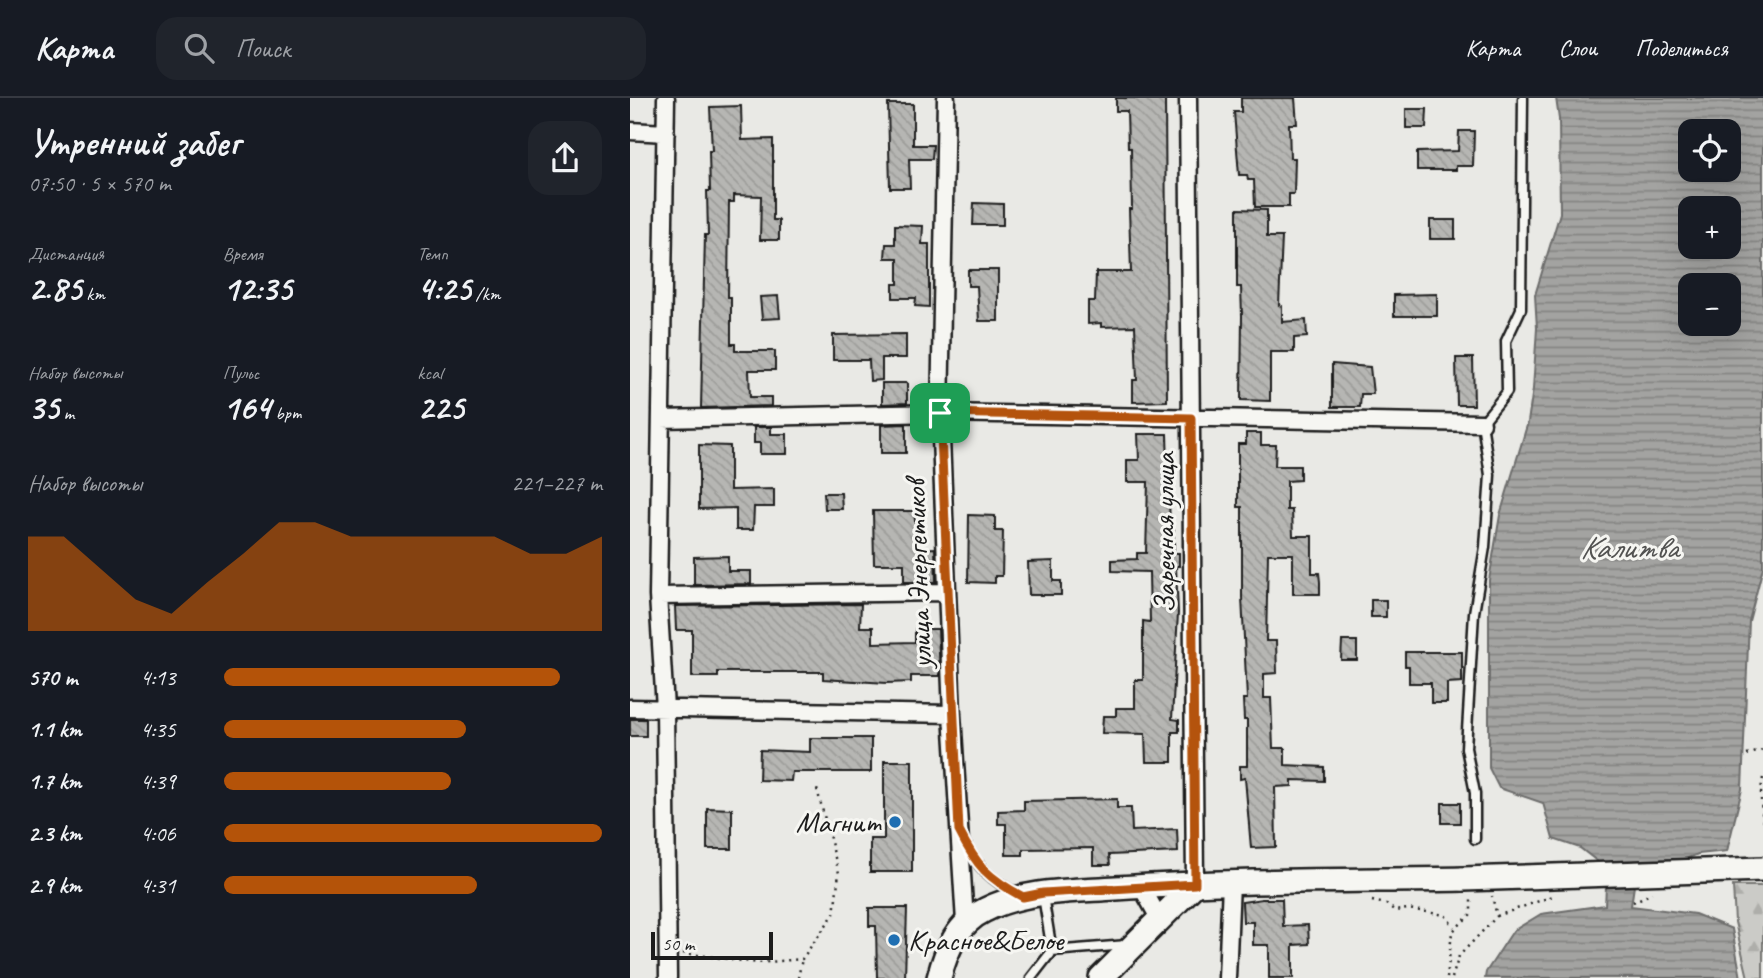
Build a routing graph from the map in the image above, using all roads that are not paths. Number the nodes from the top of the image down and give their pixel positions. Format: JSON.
{"nodes":[{"id":1,"x":666,"y":98,"type":"edge"},
{"id":2,"x":946,"y":98,"type":"edge"},
{"id":3,"x":1188,"y":98,"type":"edge"},
{"id":4,"x":1524,"y":98,"type":"edge"},
{"id":5,"x":630,"y":131,"type":"edge"},
{"id":6,"x":666,"y":133,"type":"junction"},
{"id":7,"x":940,"y":413,"type":"junction"},
{"id":8,"x":1191,"y":418,"type":"junction"},
{"id":9,"x":661,"y":419,"type":"junction"},
{"id":10,"x":1482,"y":423,"type":"junction"},
{"id":11,"x":947,"y":592,"type":"junction"},
{"id":12,"x":658,"y":596,"type":"junction"},
{"id":13,"x":630,"y":708,"type":"edge"},
{"id":14,"x":665,"y":708,"type":"junction"},
{"id":15,"x":952,"y":715,"type":"junction"},
{"id":16,"x":959,"y":831,"type":"junction"},
{"id":17,"x":1475,"y":839,"type":"dead end"},
{"id":18,"x":1763,"y":869,"type":"edge"},
{"id":19,"x":1231,"y":883,"type":"junction"},
{"id":20,"x":1195,"y":884,"type":"junction"},
{"id":21,"x":1141,"y":887,"type":"junction"},
{"id":22,"x":1033,"y":895,"type":"junction"},
{"id":23,"x":1159,"y":918,"type":"junction"},
{"id":24,"x":965,"y":922,"type":"junction"},
{"id":25,"x":1132,"y":944,"type":"junction"},
{"id":26,"x":1052,"y":951,"type":"junction"},
{"id":27,"x":668,"y":978,"type":"edge"},
{"id":28,"x":940,"y":978,"type":"edge"},
{"id":29,"x":1033,"y":978,"type":"edge"},
{"id":30,"x":1101,"y":978,"type":"edge"},
{"id":31,"x":1227,"y":978,"type":"edge"}],
"edges":[{"from":1,"to":6,"type":"street"},
{"from":2,"to":7,"type":"street","name":"улица Энергетиков"},
{"from":3,"to":8,"type":"street","name":"Заречная улица"},
{"from":4,"to":10,"type":"lane"},
{"from":5,"to":6,"type":"street"},
{"from":6,"to":9,"type":"street"},
{"from":7,"to":8,"type":"street"},
{"from":7,"to":9,"type":"street"},
{"from":7,"to":11,"type":"street","name":"улица Энергетиков"},
{"from":8,"to":10,"type":"street"},
{"from":8,"to":20,"type":"street","name":"Заречная улица"},
{"from":9,"to":12,"type":"street"},
{"from":10,"to":17,"type":"lane"},
{"from":11,"to":12,"type":"street"},
{"from":11,"to":15,"type":"street","name":"улица Энергетиков"},
{"from":12,"to":14,"type":"street"},
{"from":13,"to":14,"type":"street"},
{"from":14,"to":15,"type":"street"},
{"from":14,"to":27,"type":"street"},
{"from":15,"to":16,"type":"street","name":"улица Энергетиков"},
{"from":16,"to":22,"type":"lane"},
{"from":16,"to":24,"type":"street","name":"улица Энергетиков"},
{"from":18,"to":19,"type":"main road","bridge":true},
{"from":19,"to":20,"type":"main road"},
{"from":19,"to":31,"type":"street"},
{"from":20,"to":21,"type":"main road"},
{"from":20,"to":23,"type":"main road"},
{"from":21,"to":22,"type":"main road"},
{"from":21,"to":23,"type":"street"},
{"from":22,"to":24,"type":"main road"},
{"from":22,"to":26,"type":"lane"},
{"from":23,"to":25,"type":"main road"},
{"from":24,"to":28,"type":"main road"},
{"from":25,"to":26,"type":"lane"},
{"from":25,"to":30,"type":"main road"},
{"from":26,"to":29,"type":"lane"}]}
